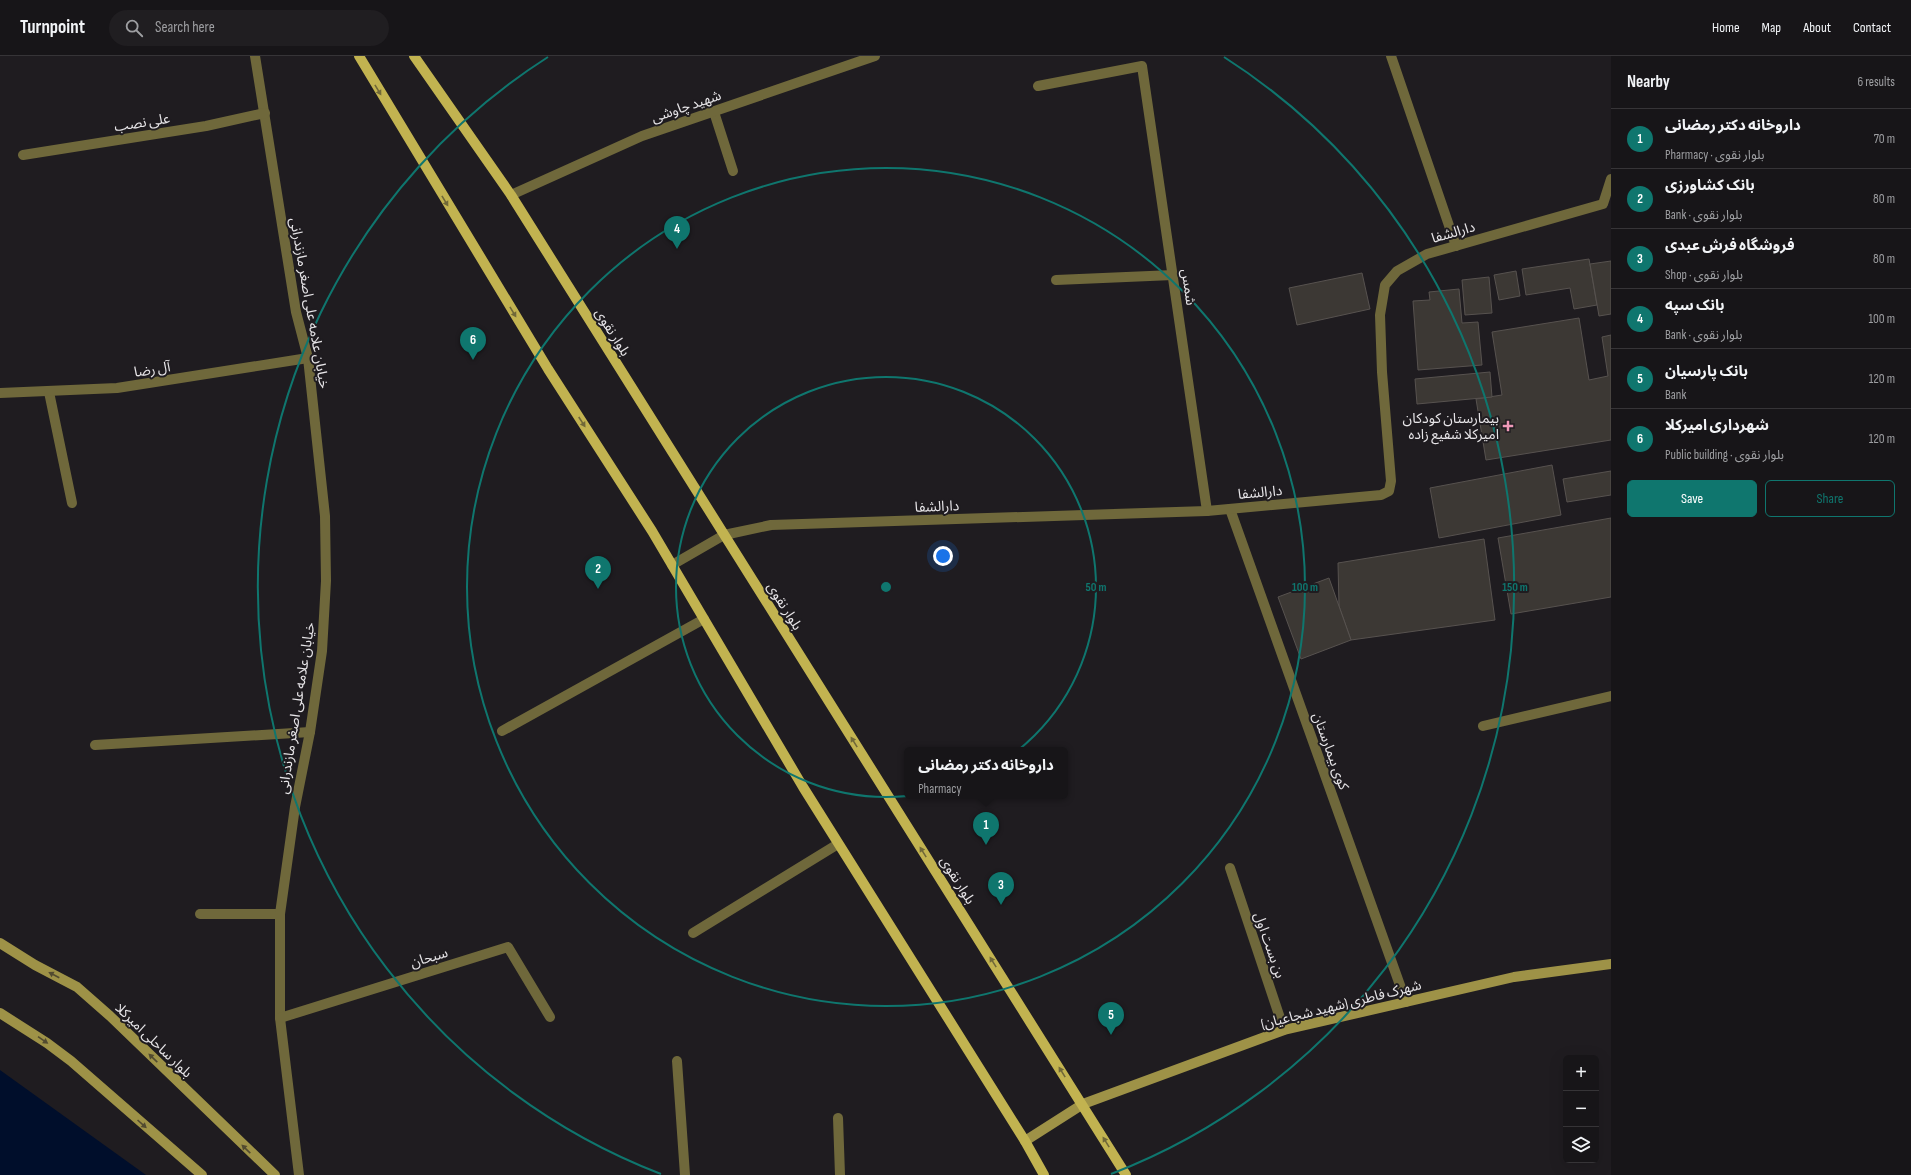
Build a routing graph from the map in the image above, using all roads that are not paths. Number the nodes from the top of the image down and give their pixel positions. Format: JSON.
{"nodes":[{"id":1,"x":256,"y":56,"type":"edge"},
{"id":2,"x":359,"y":56,"type":"edge"},
{"id":3,"x":414,"y":56,"type":"edge"},
{"id":4,"x":875,"y":56,"type":"edge"},
{"id":5,"x":1391,"y":56,"type":"edge"},
{"id":6,"x":1038,"y":86,"type":"dead end"},
{"id":7,"x":714,"y":112,"type":"junction"},
{"id":8,"x":265,"y":113,"type":"junction"},
{"id":9,"x":23,"y":155,"type":"dead end"},
{"id":10,"x":733,"y":171,"type":"dead end"},
{"id":11,"x":1611,"y":179,"type":"edge"},
{"id":12,"x":511,"y":195,"type":"junction"},
{"id":13,"x":1456,"y":246,"type":"junction"},
{"id":14,"x":1173,"y":275,"type":"junction"},
{"id":15,"x":1056,"y":280,"type":"dead end"},
{"id":16,"x":308,"y":358,"type":"junction"},
{"id":17,"x":49,"y":392,"type":"junction"},
{"id":18,"x":0,"y":393,"type":"edge"},
{"id":19,"x":72,"y":503,"type":"dead end"},
{"id":20,"x":1230,"y":509,"type":"junction"},
{"id":21,"x":1207,"y":511,"type":"junction"},
{"id":22,"x":724,"y":535,"type":"junction"},
{"id":23,"x":672,"y":565,"type":"junction"},
{"id":24,"x":704,"y":619,"type":"junction"},
{"id":25,"x":1611,"y":696,"type":"edge"},
{"id":26,"x":1483,"y":726,"type":"dead end"},
{"id":27,"x":502,"y":731,"type":"dead end"},
{"id":28,"x":310,"y":732,"type":"junction"},
{"id":29,"x":95,"y":745,"type":"dead end"},
{"id":30,"x":838,"y":844,"type":"junction"},
{"id":31,"x":1230,"y":868,"type":"dead end"},
{"id":32,"x":200,"y":914,"type":"dead end"},
{"id":33,"x":280,"y":914,"type":"junction"},
{"id":34,"x":693,"y":933,"type":"dead end"},
{"id":35,"x":0,"y":943,"type":"edge"},
{"id":36,"x":1611,"y":964,"type":"edge"},
{"id":37,"x":1406,"y":1002,"type":"junction"},
{"id":38,"x":0,"y":1013,"type":"edge"},
{"id":39,"x":550,"y":1017,"type":"dead end"},
{"id":40,"x":280,"y":1018,"type":"junction"},
{"id":41,"x":1284,"y":1030,"type":"junction"},
{"id":42,"x":677,"y":1061,"type":"dead end"},
{"id":43,"x":1083,"y":1104,"type":"junction"},
{"id":44,"x":838,"y":1118,"type":"dead end"},
{"id":45,"x":1026,"y":1141,"type":"junction"},
{"id":46,"x":202,"y":1175,"type":"edge"},
{"id":47,"x":275,"y":1175,"type":"edge"},
{"id":48,"x":299,"y":1175,"type":"edge"},
{"id":49,"x":685,"y":1175,"type":"edge"},
{"id":50,"x":840,"y":1175,"type":"edge"},
{"id":51,"x":1044,"y":1175,"type":"edge"},
{"id":52,"x":1126,"y":1175,"type":"edge"}],
"edges":[{"from":1,"to":8,"type":"street","name":"خیابان علامه علی اصغر مازندرانی"},
{"from":2,"to":23,"type":"main road","one_way":true},
{"from":3,"to":12,"type":"main road","name":"بلوار نقوی"},
{"from":4,"to":7,"type":"street","name":"شهید چاوشی"},
{"from":5,"to":13,"type":"street"},
{"from":6,"to":14,"type":"street","name":"شمس"},
{"from":7,"to":10,"type":"street"},
{"from":7,"to":12,"type":"street","name":"شهید چاوشی"},
{"from":8,"to":9,"type":"street","name":"علی نصب"},
{"from":8,"to":16,"type":"street","name":"خیابان علامه علی اصغر مازندرانی"},
{"from":11,"to":13,"type":"street","name":"دارالشفا"},
{"from":12,"to":22,"type":"main road","name":"بلوار نقوی"},
{"from":13,"to":20,"type":"street","name":"دارالشفا"},
{"from":14,"to":15,"type":"street"},
{"from":14,"to":21,"type":"street","name":"شمس"},
{"from":16,"to":17,"type":"street","name":"آل رضا"},
{"from":16,"to":28,"type":"street","name":"خیابان علامه علی اصغر مازندرانی"},
{"from":17,"to":18,"type":"street","name":"آل رضا"},
{"from":17,"to":19,"type":"street"},
{"from":20,"to":21,"type":"street","name":"دارالشفا"},
{"from":20,"to":37,"type":"street","name":"کوی بیمارستان"},
{"from":21,"to":22,"type":"street","name":"دارالشفا"},
{"from":22,"to":23,"type":"street","name":"دارالشفا"},
{"from":43,"to":22,"type":"main road","name":"بلوار نقوی","one_way":true},
{"from":23,"to":24,"type":"main road"},
{"from":24,"to":27,"type":"street"},
{"from":24,"to":30,"type":"main road"},
{"from":25,"to":26,"type":"street"},
{"from":28,"to":29,"type":"street"},
{"from":28,"to":33,"type":"street","name":"خیابان علامه علی اصغر مازندرانی"},
{"from":30,"to":34,"type":"street"},
{"from":30,"to":45,"type":"main road"},
{"from":31,"to":41,"type":"street","name":"بن بست اول"},
{"from":32,"to":33,"type":"street"},
{"from":33,"to":40,"type":"street","name":"خیابان علامه علی اصغر مازندرانی"},
{"from":47,"to":35,"type":"main road","name":"بلوار ساحلی امیرکلا","one_way":true},
{"from":36,"to":37,"type":"main road","name":"شهرک فاطری (شهید شجاعیان)"},
{"from":37,"to":41,"type":"main road","name":"شهرک فاطری (شهید شجاعیان)"},
{"from":38,"to":46,"type":"main road","one_way":true},
{"from":39,"to":40,"type":"street","name":"سبحان"},
{"from":40,"to":48,"type":"street","name":"خیابان علامه علی اصغر مازندرانی"},
{"from":41,"to":43,"type":"main road","name":"شهرک فاطری (شهید شجاعیان)"},
{"from":42,"to":49,"type":"street"},
{"from":43,"to":45,"type":"main road","name":"شهرک فاطری (شهید شجاعیان)"},
{"from":52,"to":43,"type":"main road","name":"بلوار نقوی","one_way":true},
{"from":44,"to":50,"type":"street"},
{"from":45,"to":51,"type":"main road"}]}
